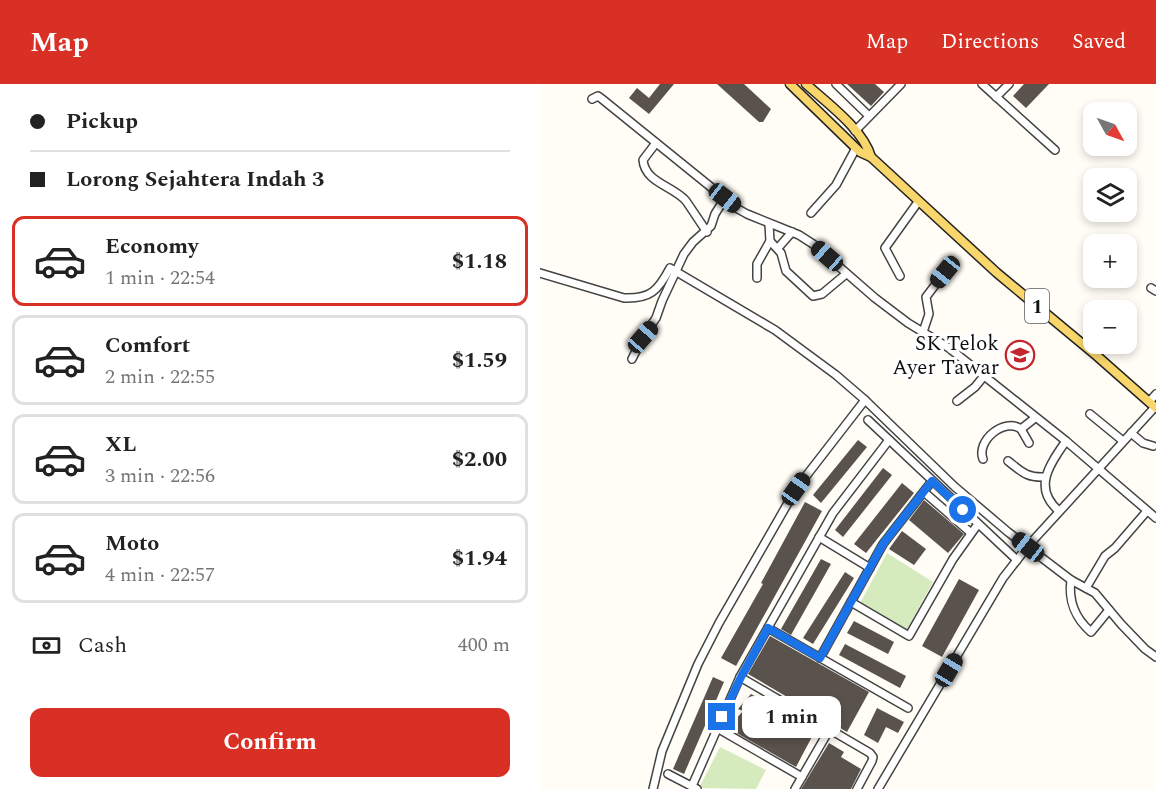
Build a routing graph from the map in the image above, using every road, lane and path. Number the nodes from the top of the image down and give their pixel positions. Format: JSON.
{"nodes":[{"id":1,"x":790,"y":84,"type":"edge"},
{"id":2,"x":806,"y":84,"type":"edge"},
{"id":3,"x":836,"y":84,"type":"edge"},
{"id":4,"x":901,"y":84,"type":"edge"},
{"id":5,"x":982,"y":84,"type":"edge"},
{"id":6,"x":1009,"y":84,"type":"edge"},
{"id":7,"x":996,"y":97,"type":"junction"},
{"id":8,"x":592,"y":99,"type":"dead end"},
{"id":9,"x":869,"y":116,"type":"junction"},
{"id":10,"x":855,"y":131,"type":"junction"},
{"id":11,"x":656,"y":143,"type":"junction"},
{"id":12,"x":856,"y":148,"type":"junction"},
{"id":13,"x":1055,"y":150,"type":"dead end"},
{"id":14,"x":871,"y":157,"type":"junction"},
{"id":15,"x":725,"y":198,"type":"junction"},
{"id":16,"x":918,"y":202,"type":"junction"},
{"id":17,"x":811,"y":213,"type":"dead end"},
{"id":18,"x":769,"y":224,"type":"junction"},
{"id":19,"x":707,"y":232,"type":"junction"},
{"id":20,"x":792,"y":232,"type":"junction"},
{"id":21,"x":770,"y":241,"type":"junction"},
{"id":22,"x":778,"y":248,"type":"junction"},
{"id":23,"x":675,"y":271,"type":"junction"},
{"id":24,"x":945,"y":272,"type":"dead end"},
{"id":25,"x":540,"y":273,"type":"edge"},
{"id":26,"x":846,"y":274,"type":"junction"},
{"id":27,"x":900,"y":276,"type":"dead end"},
{"id":28,"x":757,"y":278,"type":"dead end"},
{"id":29,"x":923,"y":332,"type":"junction"},
{"id":30,"x":632,"y":359,"type":"dead end"},
{"id":31,"x":984,"y":376,"type":"junction"},
{"id":32,"x":1156,"y":394,"type":"edge"},
{"id":33,"x":865,"y":400,"type":"junction"},
{"id":34,"x":957,"y":400,"type":"dead end"},
{"id":35,"x":1153,"y":406,"type":"edge"},
{"id":36,"x":1090,"y":414,"type":"dead end"},
{"id":37,"x":1035,"y":418,"type":"junction"},
{"id":38,"x":868,"y":420,"type":"dead end"},
{"id":39,"x":1021,"y":429,"type":"junction"},
{"id":40,"x":1131,"y":433,"type":"junction"},
{"id":41,"x":889,"y":440,"type":"junction"},
{"id":42,"x":1066,"y":441,"type":"junction"},
{"id":43,"x":1124,"y":441,"type":"junction"},
{"id":44,"x":1029,"y":443,"type":"dead end"},
{"id":45,"x":1153,"y":446,"type":"dead end"},
{"id":46,"x":983,"y":459,"type":"dead end"},
{"id":47,"x":1008,"y":460,"type":"dead end"},
{"id":48,"x":1099,"y":469,"type":"junction"},
{"id":49,"x":1046,"y":477,"type":"junction"},
{"id":50,"x":932,"y":481,"type":"junction"},
{"id":51,"x":924,"y":492,"type":"junction"},
{"id":52,"x":1059,"y":511,"type":"junction"},
{"id":53,"x":1147,"y":511,"type":"junction"},
{"id":54,"x":1156,"y":518,"type":"edge"},
{"id":55,"x":978,"y":524,"type":"junction"},
{"id":56,"x":971,"y":533,"type":"junction"},
{"id":57,"x":819,"y":537,"type":"junction"},
{"id":58,"x":1028,"y":547,"type":"junction"},
{"id":59,"x":1017,"y":560,"type":"junction"},
{"id":60,"x":870,"y":568,"type":"junction"},
{"id":61,"x":1071,"y":580,"type":"junction"},
{"id":62,"x":1086,"y":588,"type":"junction"},
{"id":63,"x":851,"y":602,"type":"junction"},
{"id":64,"x":1109,"y":610,"type":"junction"},
{"id":65,"x":768,"y":628,"type":"junction"},
{"id":66,"x":1156,"y":657,"type":"edge"},
{"id":67,"x":820,"y":658,"type":"junction"},
{"id":68,"x":741,"y":677,"type":"junction"},
{"id":69,"x":908,"y":708,"type":"dead end"},
{"id":70,"x":717,"y":729,"type":"junction"},
{"id":71,"x":828,"y":732,"type":"dead end"},
{"id":72,"x":668,"y":774,"type":"dead end"},
{"id":73,"x":802,"y":777,"type":"junction"},
{"id":74,"x":694,"y":788,"type":"edge"},
{"id":75,"x":653,"y":789,"type":"edge"},
{"id":76,"x":795,"y":789,"type":"edge"},
{"id":77,"x":857,"y":789,"type":"edge"},
{"id":78,"x":878,"y":789,"type":"edge"}],
"edges":[{"from":1,"to":12,"type":"main road","number":"1"},
{"from":2,"to":10,"type":"main road","number":"1"},
{"from":3,"to":9,"type":"street"},
{"from":4,"to":9,"type":"street"},
{"from":5,"to":7,"type":"street"},
{"from":6,"to":7,"type":"street"},
{"from":7,"to":13,"type":"street"},
{"from":8,"to":11,"type":"street"},
{"from":9,"to":10,"type":"street"},
{"from":10,"to":14,"type":"main road","number":"1"},
{"from":11,"to":15,"type":"street"},
{"from":11,"to":19,"type":"street"},
{"from":12,"to":14,"type":"main road","number":"1"},
{"from":12,"to":17,"type":"street"},
{"from":14,"to":16,"type":"main road","number":"1"},
{"from":15,"to":18,"type":"street"},
{"from":15,"to":19,"type":"street"},
{"from":16,"to":27,"type":"street"},
{"from":16,"to":35,"type":"main road","number":"1"},
{"from":18,"to":20,"type":"street"},
{"from":18,"to":21,"type":"street"},
{"from":19,"to":23,"type":"street"},
{"from":20,"to":22,"type":"street"},
{"from":20,"to":26,"type":"street"},
{"from":21,"to":22,"type":"street"},
{"from":21,"to":28,"type":"street"},
{"from":22,"to":26,"type":"street"},
{"from":23,"to":25,"type":"street"},
{"from":23,"to":30,"type":"street"},
{"from":23,"to":33,"type":"street"},
{"from":24,"to":29,"type":"street"},
{"from":26,"to":29,"type":"street"},
{"from":29,"to":31,"type":"street"},
{"from":31,"to":34,"type":"street"},
{"from":31,"to":37,"type":"street"},
{"from":32,"to":35,"type":"street"},
{"from":33,"to":58,"type":"street"},
{"from":33,"to":75,"type":"street"},
{"from":35,"to":40,"type":"street"},
{"from":36,"to":43,"type":"street"},
{"from":37,"to":39,"type":"street"},
{"from":37,"to":42,"type":"street"},
{"from":38,"to":41,"type":"street"},
{"from":39,"to":44,"type":"street"},
{"from":39,"to":46,"type":"street"},
{"from":40,"to":43,"type":"street"},
{"from":40,"to":45,"type":"street"},
{"from":41,"to":50,"type":"street"},
{"from":41,"to":57,"type":"street"},
{"from":42,"to":48,"type":"street"},
{"from":42,"to":49,"type":"street"},
{"from":43,"to":48,"type":"street"},
{"from":47,"to":49,"type":"street"},
{"from":48,"to":52,"type":"street"},
{"from":48,"to":53,"type":"street"},
{"from":49,"to":52,"type":"street"},
{"from":50,"to":51,"type":"street"},
{"from":50,"to":55,"type":"street"},
{"from":51,"to":56,"type":"street"},
{"from":51,"to":60,"type":"street"},
{"from":52,"to":58,"type":"street"},
{"from":53,"to":54,"type":"street"},
{"from":53,"to":62,"type":"street"},
{"from":55,"to":56,"type":"street"},
{"from":55,"to":59,"type":"street"},
{"from":56,"to":63,"type":"street"},
{"from":57,"to":60,"type":"street"},
{"from":57,"to":65,"type":"street"},
{"from":58,"to":59,"type":"street"},
{"from":58,"to":61,"type":"street"},
{"from":59,"to":78,"type":"street"},
{"from":60,"to":63,"type":"street"},
{"from":61,"to":62,"type":"street"},
{"from":61,"to":64,"type":"street"},
{"from":62,"to":64,"type":"street"},
{"from":63,"to":67,"type":"street"},
{"from":64,"to":66,"type":"street"},
{"from":65,"to":67,"type":"street"},
{"from":65,"to":68,"type":"street"},
{"from":67,"to":69,"type":"street"},
{"from":68,"to":70,"type":"street"},
{"from":68,"to":77,"type":"street"},
{"from":70,"to":73,"type":"street"},
{"from":70,"to":74,"type":"street"},
{"from":71,"to":73,"type":"street"},
{"from":72,"to":74,"type":"street"},
{"from":73,"to":76,"type":"street"}]}
